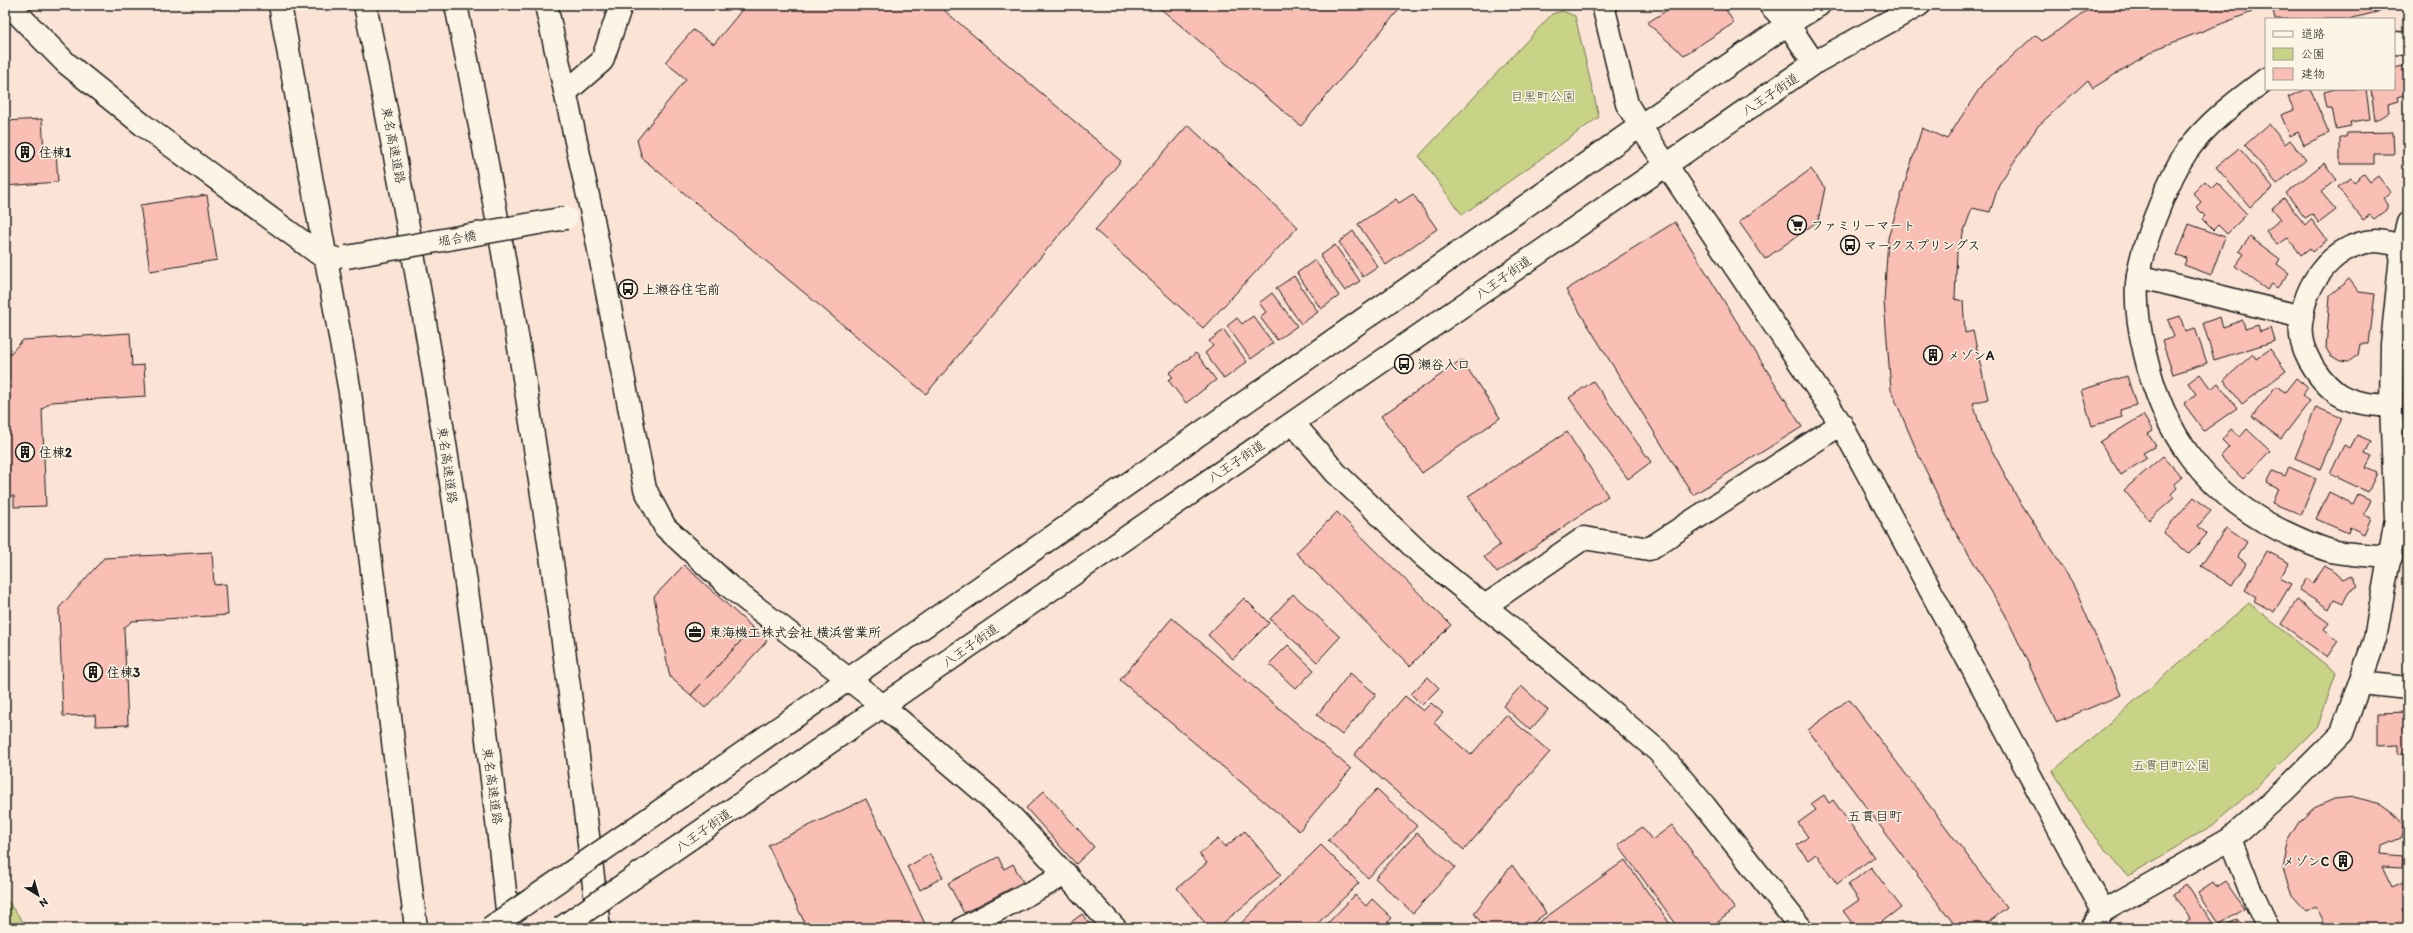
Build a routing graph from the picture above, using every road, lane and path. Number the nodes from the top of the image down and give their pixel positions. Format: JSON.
{"nodes":[{"id":1,"x":10,"y":5,"type":"edge"},
{"id":2,"x":280,"y":5,"type":"edge"},
{"id":3,"x":365,"y":5,"type":"edge"},
{"id":4,"x":456,"y":5,"type":"edge"},
{"id":5,"x":546,"y":5,"type":"edge"},
{"id":6,"x":621,"y":5,"type":"edge"},
{"id":7,"x":1603,"y":5,"type":"edge"},
{"id":8,"x":1770,"y":5,"type":"edge"},
{"id":9,"x":1819,"y":5,"type":"edge"},
{"id":10,"x":1919,"y":5,"type":"edge"},
{"id":11,"x":1788,"y":24,"type":"junction"},
{"id":12,"x":2395,"y":43,"type":"edge"},
{"id":13,"x":2408,"y":44,"type":"edge"},
{"id":14,"x":1814,"y":63,"type":"junction"},
{"id":15,"x":2265,"y":80,"type":"edge"},
{"id":16,"x":566,"y":92,"type":"junction"},
{"id":17,"x":1640,"y":126,"type":"junction"},
{"id":18,"x":1666,"y":164,"type":"junction"},
{"id":19,"x":592,"y":214,"type":"junction"},
{"id":20,"x":2408,"y":223,"type":"edge"},
{"id":21,"x":2405,"y":246,"type":"edge"},
{"id":22,"x":336,"y":258,"type":"junction"},
{"id":23,"x":2138,"y":276,"type":"junction"},
{"id":24,"x":2302,"y":317,"type":"junction"},
{"id":25,"x":2391,"y":406,"type":"junction"},
{"id":26,"x":1292,"y":423,"type":"junction"},
{"id":27,"x":1841,"y":424,"type":"junction"},
{"id":28,"x":2391,"y":557,"type":"junction"},
{"id":29,"x":1485,"y":606,"type":"junction"},
{"id":30,"x":848,"y":679,"type":"junction"},
{"id":31,"x":2360,"y":683,"type":"junction"},
{"id":32,"x":2408,"y":688,"type":"edge"},
{"id":33,"x":883,"y":706,"type":"junction"},
{"id":34,"x":2230,"y":839,"type":"junction"},
{"id":35,"x":1066,"y":874,"type":"junction"},
{"id":36,"x":2098,"y":919,"type":"edge"},
{"id":37,"x":416,"y":928,"type":"edge"},
{"id":38,"x":490,"y":928,"type":"edge"},
{"id":39,"x":510,"y":928,"type":"edge"},
{"id":40,"x":561,"y":928,"type":"edge"},
{"id":41,"x":599,"y":928,"type":"edge"},
{"id":42,"x":963,"y":928,"type":"edge"},
{"id":43,"x":1115,"y":928,"type":"edge"},
{"id":44,"x":1802,"y":928,"type":"edge"},
{"id":45,"x":2268,"y":928,"type":"edge"}],
"edges":[{"from":1,"to":22,"type":"main road"},
{"from":2,"to":22,"type":"main road"},
{"from":3,"to":39,"type":"main road","name":"東名高速道路"},
{"from":4,"to":41,"type":"main road"},
{"from":5,"to":16,"type":"main road"},
{"from":6,"to":16,"type":"main road"},
{"from":7,"to":17,"type":"main road"},
{"from":8,"to":11,"type":"main road"},
{"from":9,"to":11,"type":"main road"},
{"from":10,"to":14,"type":"main road","name":"八王子街道"},
{"from":11,"to":14,"type":"main road"},
{"from":11,"to":17,"type":"main road"},
{"from":12,"to":13,"type":"main road"},
{"from":14,"to":18,"type":"main road","name":"八王子街道"},
{"from":15,"to":23,"type":"main road"},
{"from":16,"to":19,"type":"main road"},
{"from":17,"to":18,"type":"main road"},
{"from":17,"to":30,"type":"main road"},
{"from":18,"to":26,"type":"main road","name":"八王子街道"},
{"from":18,"to":27,"type":"main road"},
{"from":19,"to":22,"type":"main road","name":"堀合橋","bridge":true},
{"from":19,"to":30,"type":"main road"},
{"from":20,"to":21,"type":"main road"},
{"from":21,"to":24,"type":"main road"},
{"from":21,"to":25,"type":"main road"},
{"from":22,"to":37,"type":"main road"},
{"from":23,"to":24,"type":"main road"},
{"from":23,"to":28,"type":"main road"},
{"from":24,"to":25,"type":"main road"},
{"from":25,"to":28,"type":"main road"},
{"from":26,"to":29,"type":"main road"},
{"from":26,"to":33,"type":"main road","name":"八王子街道"},
{"from":27,"to":29,"type":"main road"},
{"from":27,"to":36,"type":"main road"},
{"from":28,"to":31,"type":"main road"},
{"from":29,"to":44,"type":"main road"},
{"from":30,"to":33,"type":"main road"},
{"from":30,"to":38,"type":"main road","bridge":true},
{"from":31,"to":32,"type":"main road"},
{"from":31,"to":34,"type":"main road"},
{"from":33,"to":35,"type":"main road"},
{"from":33,"to":40,"type":"main road","name":"八王子街道","bridge":true},
{"from":34,"to":36,"type":"main road"},
{"from":34,"to":45,"type":"main road"},
{"from":35,"to":42,"type":"main road"},
{"from":35,"to":43,"type":"main road"}]}
